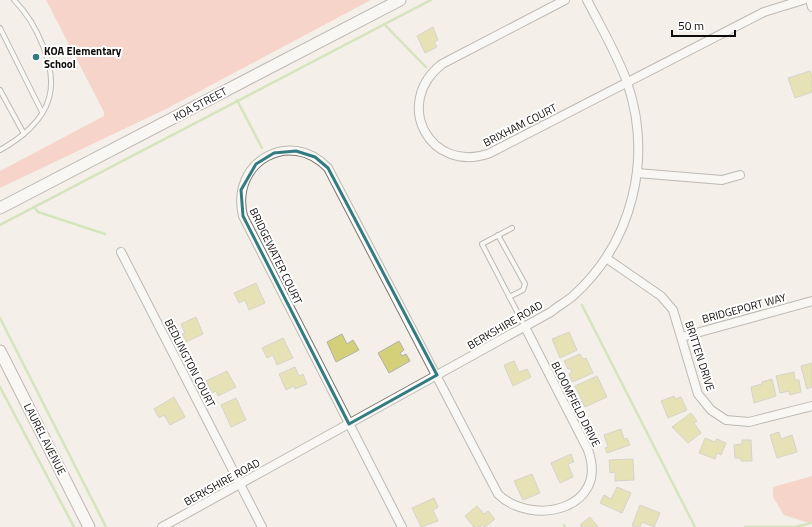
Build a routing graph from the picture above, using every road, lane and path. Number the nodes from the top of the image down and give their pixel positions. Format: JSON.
{"nodes":[{"id":1,"x":14,"y":0,"type":"edge"},
{"id":2,"x":400,"y":0,"type":"edge"},
{"id":3,"x":565,"y":0,"type":"edge"},
{"id":4,"x":587,"y":0,"type":"edge"},
{"id":5,"x":802,"y":0,"type":"edge"},
{"id":6,"x":810,"y":0,"type":"edge"},
{"id":7,"x":812,"y":7,"type":"edge"},
{"id":8,"x":0,"y":28,"type":"edge"},
{"id":9,"x":627,"y":82,"type":"junction"},
{"id":10,"x":0,"y":90,"type":"edge"},
{"id":11,"x":42,"y":112,"type":"junction"},
{"id":12,"x":24,"y":134,"type":"junction"},
{"id":13,"x":0,"y":150,"type":"edge"},
{"id":14,"x":637,"y":173,"type":"junction"},
{"id":15,"x":740,"y":175,"type":"dead end"},
{"id":16,"x":0,"y":208,"type":"edge"},
{"id":17,"x":512,"y":228,"type":"dead end"},
{"id":18,"x":498,"y":235,"type":"junction"},
{"id":19,"x":121,"y":252,"type":"dead end"},
{"id":20,"x":606,"y":258,"type":"junction"},
{"id":21,"x":509,"y":297,"type":"junction"},
{"id":22,"x":812,"y":301,"type":"edge"},
{"id":23,"x":525,"y":327,"type":"junction"},
{"id":24,"x":682,"y":337,"type":"junction"},
{"id":25,"x":0,"y":351,"type":"edge"},
{"id":26,"x":437,"y":376,"type":"junction"},
{"id":27,"x":812,"y":406,"type":"edge"},
{"id":28,"x":349,"y":424,"type":"junction"},
{"id":29,"x":240,"y":484,"type":"junction"},
{"id":30,"x":532,"y":519,"type":"dead end"},
{"id":31,"x":546,"y":519,"type":"dead end"},
{"id":32,"x":89,"y":527,"type":"edge"},
{"id":33,"x":162,"y":527,"type":"edge"},
{"id":34,"x":262,"y":527,"type":"edge"},
{"id":35,"x":402,"y":527,"type":"edge"}],
"edges":[{"from":1,"to":11,"type":"lane"},
{"from":2,"to":16,"type":"main road","name":"KOA STREET"},
{"from":3,"to":9,"type":"street","name":"BRIXHAM COURT"},
{"from":4,"to":9,"type":"street","name":"BERKSHIRE ROAD"},
{"from":5,"to":9,"type":"street","name":"BRIXHAM COURT"},
{"from":6,"to":7,"type":"street"},
{"from":8,"to":11,"type":"lane"},
{"from":9,"to":14,"type":"street","name":"BERKSHIRE ROAD"},
{"from":10,"to":12,"type":"lane"},
{"from":11,"to":12,"type":"lane"},
{"from":12,"to":13,"type":"lane"},
{"from":14,"to":15,"type":"street"},
{"from":14,"to":20,"type":"street","name":"BERKSHIRE ROAD"},
{"from":17,"to":18,"type":"lane"},
{"from":18,"to":21,"type":"lane"},
{"from":18,"to":21,"type":"lane"},
{"from":19,"to":29,"type":"street","name":"BEDLINGTON COURT"},
{"from":20,"to":23,"type":"street","name":"BERKSHIRE ROAD"},
{"from":20,"to":24,"type":"street","name":"BRITTEN DRIVE"},
{"from":21,"to":23,"type":"lane"},
{"from":22,"to":24,"type":"street","name":"BRIDGEPORT WAY"},
{"from":23,"to":26,"type":"street","name":"BERKSHIRE ROAD"},
{"from":23,"to":31,"type":"street","name":"BLOOMFIELD DRIVE"},
{"from":24,"to":27,"type":"street","name":"BRITTEN DRIVE"},
{"from":25,"to":32,"type":"main road","name":"LAUREL AVENUE"},
{"from":26,"to":28,"type":"street","name":"BERKSHIRE ROAD"},
{"from":26,"to":28,"type":"street","name":"BRIDGEWATER COURT"},
{"from":26,"to":30,"type":"street"},
{"from":28,"to":29,"type":"street","name":"BERKSHIRE ROAD"},
{"from":28,"to":35,"type":"street","name":"BRIDGEWATER COURT"},
{"from":29,"to":33,"type":"street","name":"BERKSHIRE ROAD"},
{"from":29,"to":34,"type":"street","name":"BEDLINGTON COURT"}]}
